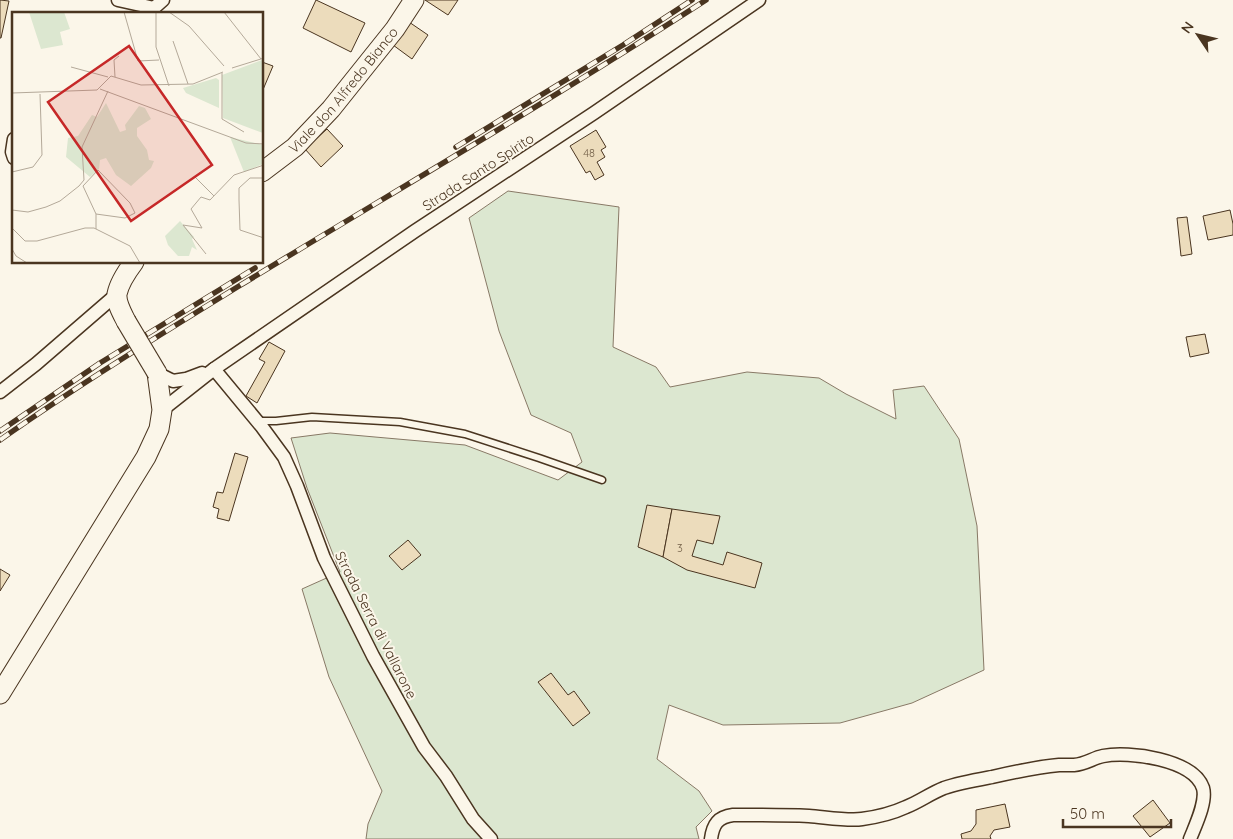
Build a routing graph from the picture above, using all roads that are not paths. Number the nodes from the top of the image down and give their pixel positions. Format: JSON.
{"nodes":[{"id":1,"x":118,"y":0,"type":"edge"},
{"id":2,"x":163,"y":0,"type":"edge"},
{"id":3,"x":414,"y":0,"type":"edge"},
{"id":4,"x":759,"y":0,"type":"edge"},
{"id":5,"x":264,"y":170,"type":"edge"},
{"id":6,"x":132,"y":264,"type":"edge"},
{"id":7,"x":117,"y":294,"type":"junction"},
{"id":8,"x":214,"y":369,"type":"junction"},
{"id":9,"x":157,"y":373,"type":"junction"},
{"id":10,"x":0,"y":392,"type":"edge"},
{"id":11,"x":161,"y":415,"type":"junction"},
{"id":12,"x":256,"y":421,"type":"junction"},
{"id":13,"x":602,"y":480,"type":"dead end"},
{"id":14,"x":0,"y":694,"type":"edge"},
{"id":15,"x":491,"y":839,"type":"edge"},
{"id":16,"x":711,"y":839,"type":"edge"},
{"id":17,"x":1190,"y":839,"type":"edge"}],
"edges":[{"from":1,"to":2,"type":"street"},
{"from":3,"to":5,"type":"street","name":"Viale don Alfredo Bianco"},
{"from":4,"to":8,"type":"street","name":"Strada Santo Spirito"},
{"from":6,"to":7,"type":"street"},
{"from":7,"to":9,"type":"street","bridge":true},
{"from":7,"to":10,"type":"street"},
{"from":8,"to":9,"type":"street","name":"Strada Santo Spirito"},
{"from":8,"to":11,"type":"street","name":"Strada Santo Spirito"},
{"from":8,"to":12,"type":"street","name":"Strada Serra di Vallarone"},
{"from":9,"to":11,"type":"street"},
{"from":11,"to":14,"type":"street"},
{"from":12,"to":13,"type":"lane"},
{"from":12,"to":15,"type":"street","name":"Strada Serra di Vallarone"},
{"from":16,"to":17,"type":"street"}]}
